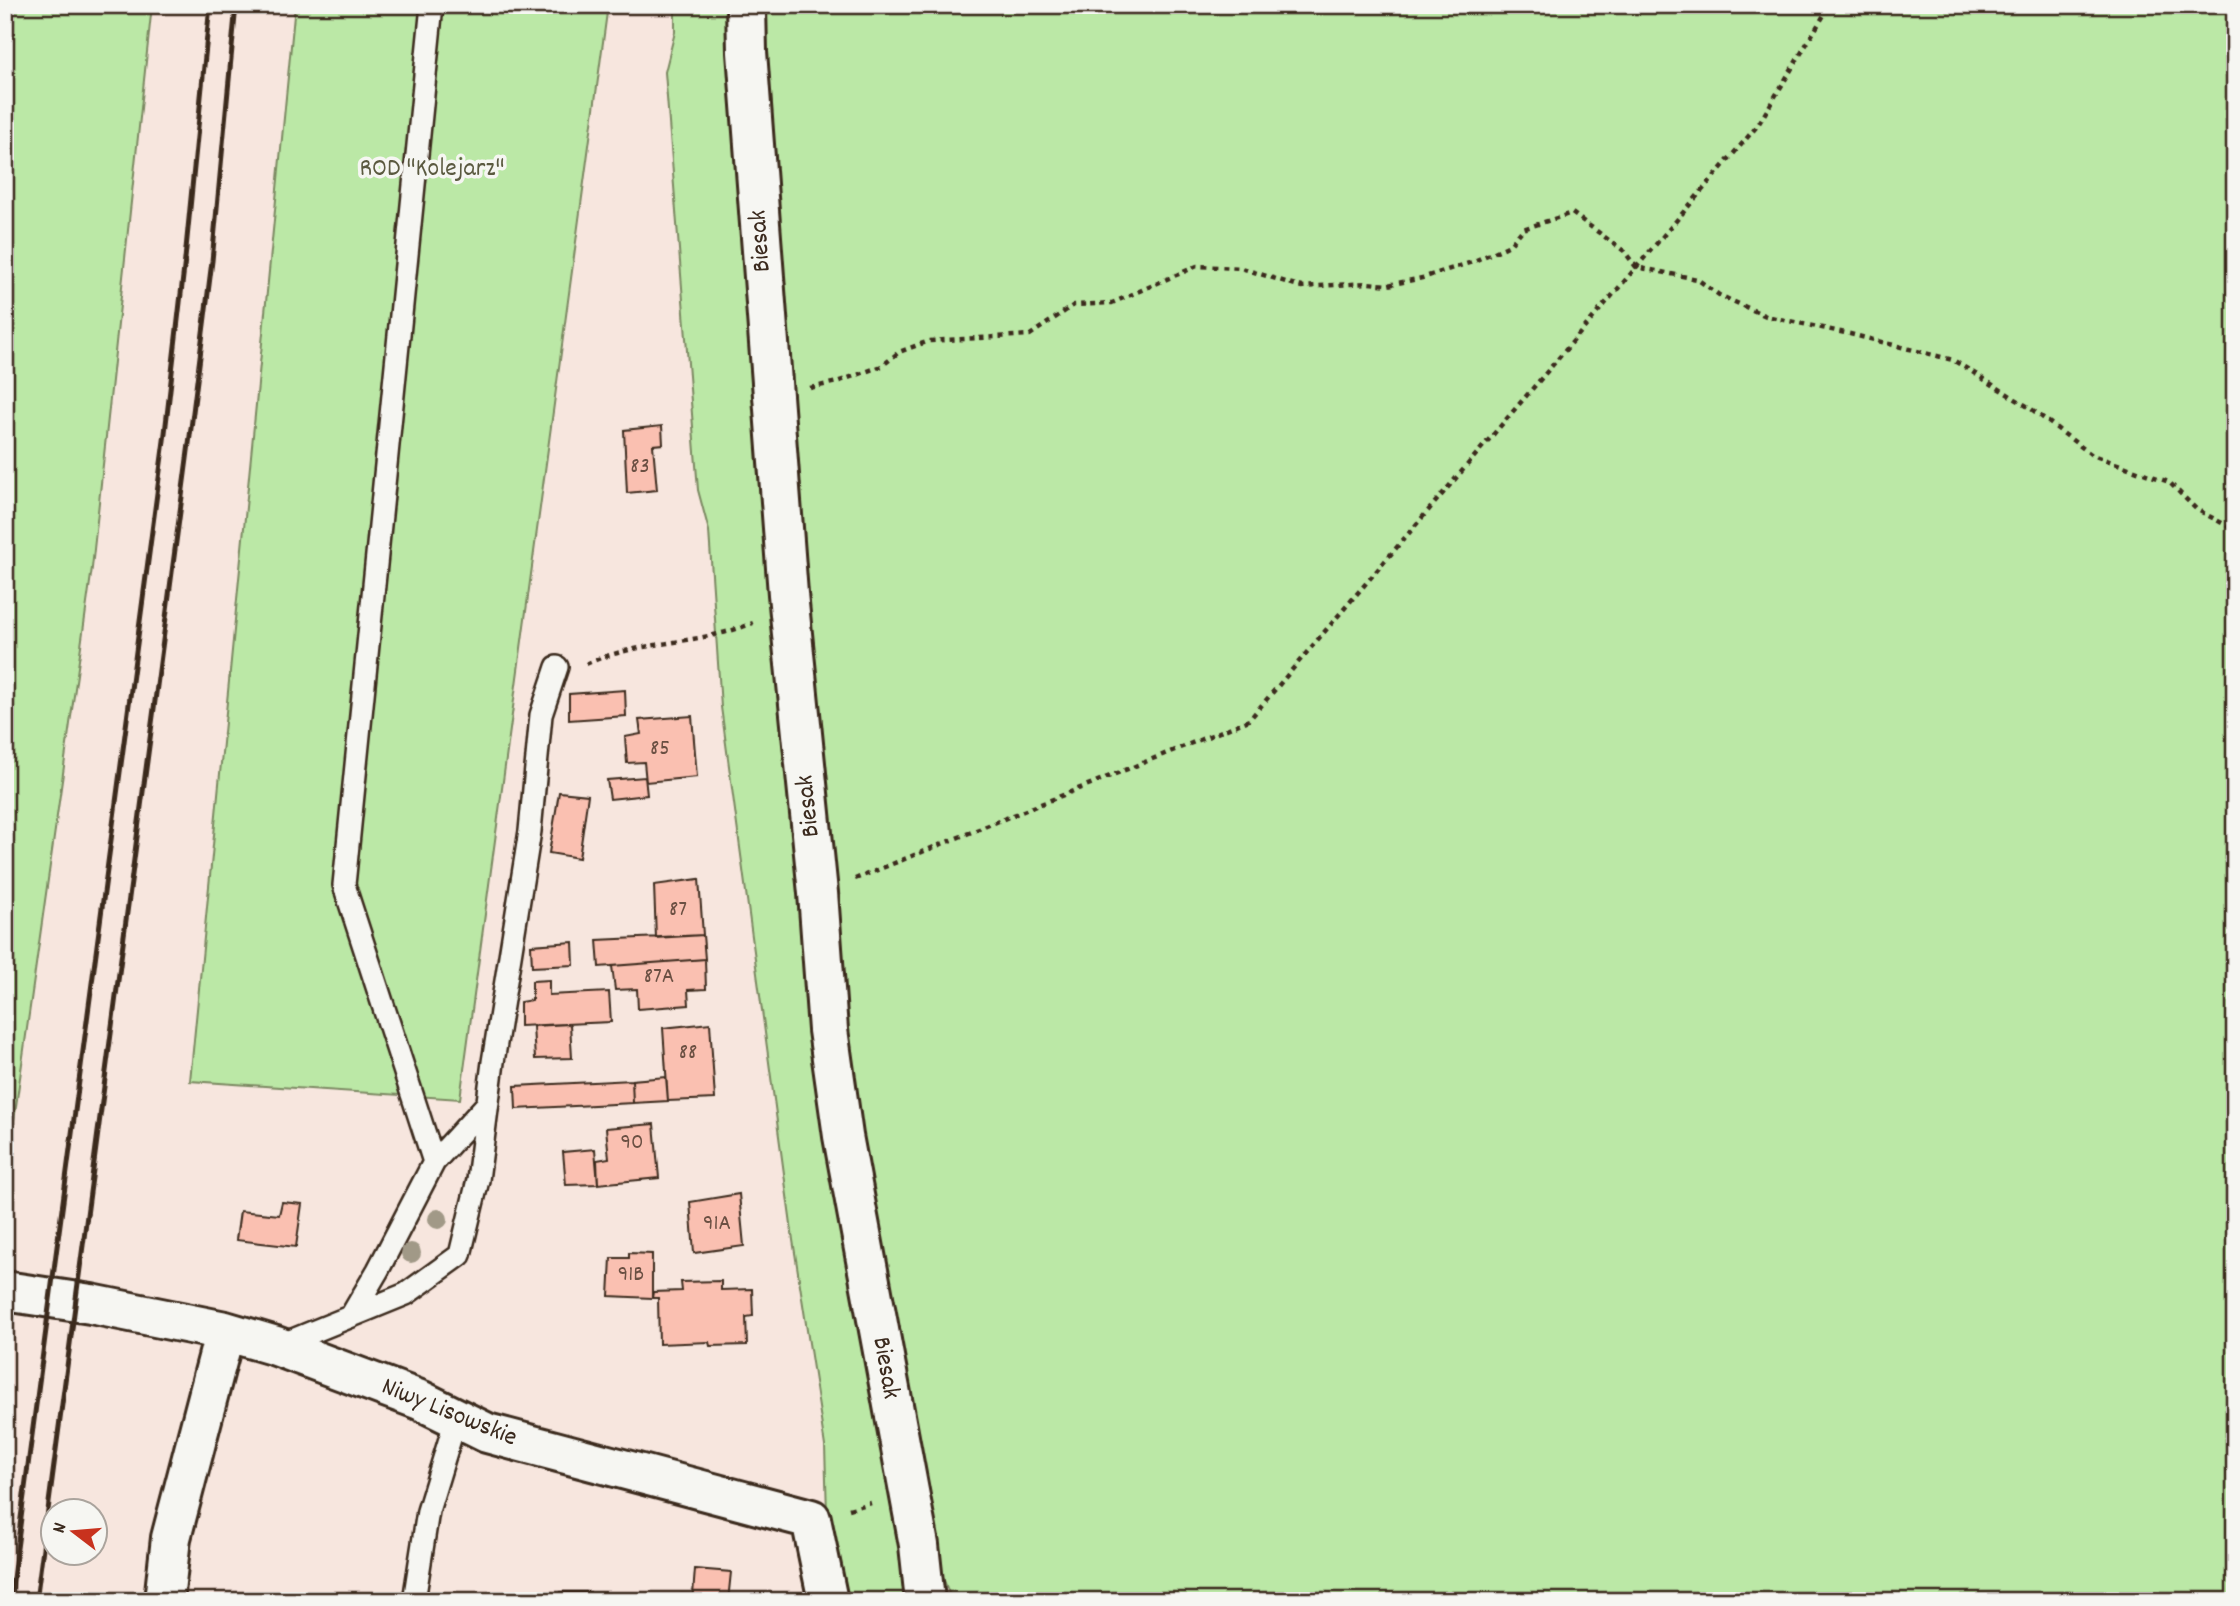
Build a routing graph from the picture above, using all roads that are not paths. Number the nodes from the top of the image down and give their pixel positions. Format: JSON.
{"nodes":[{"id":1,"x":432,"y":5,"type":"edge"},
{"id":2,"x":746,"y":5,"type":"edge"},
{"id":3,"x":554,"y":675,"type":"road end"},
{"id":4,"x":488,"y":1103,"type":"junction"},
{"id":5,"x":434,"y":1162,"type":"junction"},
{"id":6,"x":5,"y":1291,"type":"edge"},
{"id":7,"x":351,"y":1316,"type":"junction"},
{"id":8,"x":225,"y":1331,"type":"junction"},
{"id":9,"x":276,"y":1346,"type":"junction"},
{"id":10,"x":456,"y":1419,"type":"junction"},
{"id":11,"x":164,"y":1601,"type":"edge"},
{"id":12,"x":414,"y":1601,"type":"edge"},
{"id":13,"x":828,"y":1601,"type":"edge"},
{"id":14,"x":925,"y":1601,"type":"edge"}],
"edges":[{"from":1,"to":5,"type":"lane"},
{"from":2,"to":14,"type":"street","name":"Biesak"},
{"from":3,"to":4,"type":"lane"},
{"from":4,"to":5,"type":"lane"},
{"from":4,"to":7,"type":"lane"},
{"from":5,"to":7,"type":"lane"},
{"from":6,"to":8,"type":"street","name":"Niwy Lisowskie"},
{"from":7,"to":9,"type":"lane"},
{"from":8,"to":9,"type":"street","name":"Niwy Lisowskie"},
{"from":8,"to":11,"type":"street"},
{"from":9,"to":10,"type":"street","name":"Niwy Lisowskie"},
{"from":10,"to":12,"type":"lane"},
{"from":10,"to":13,"type":"street","name":"Niwy Lisowskie"}]}
